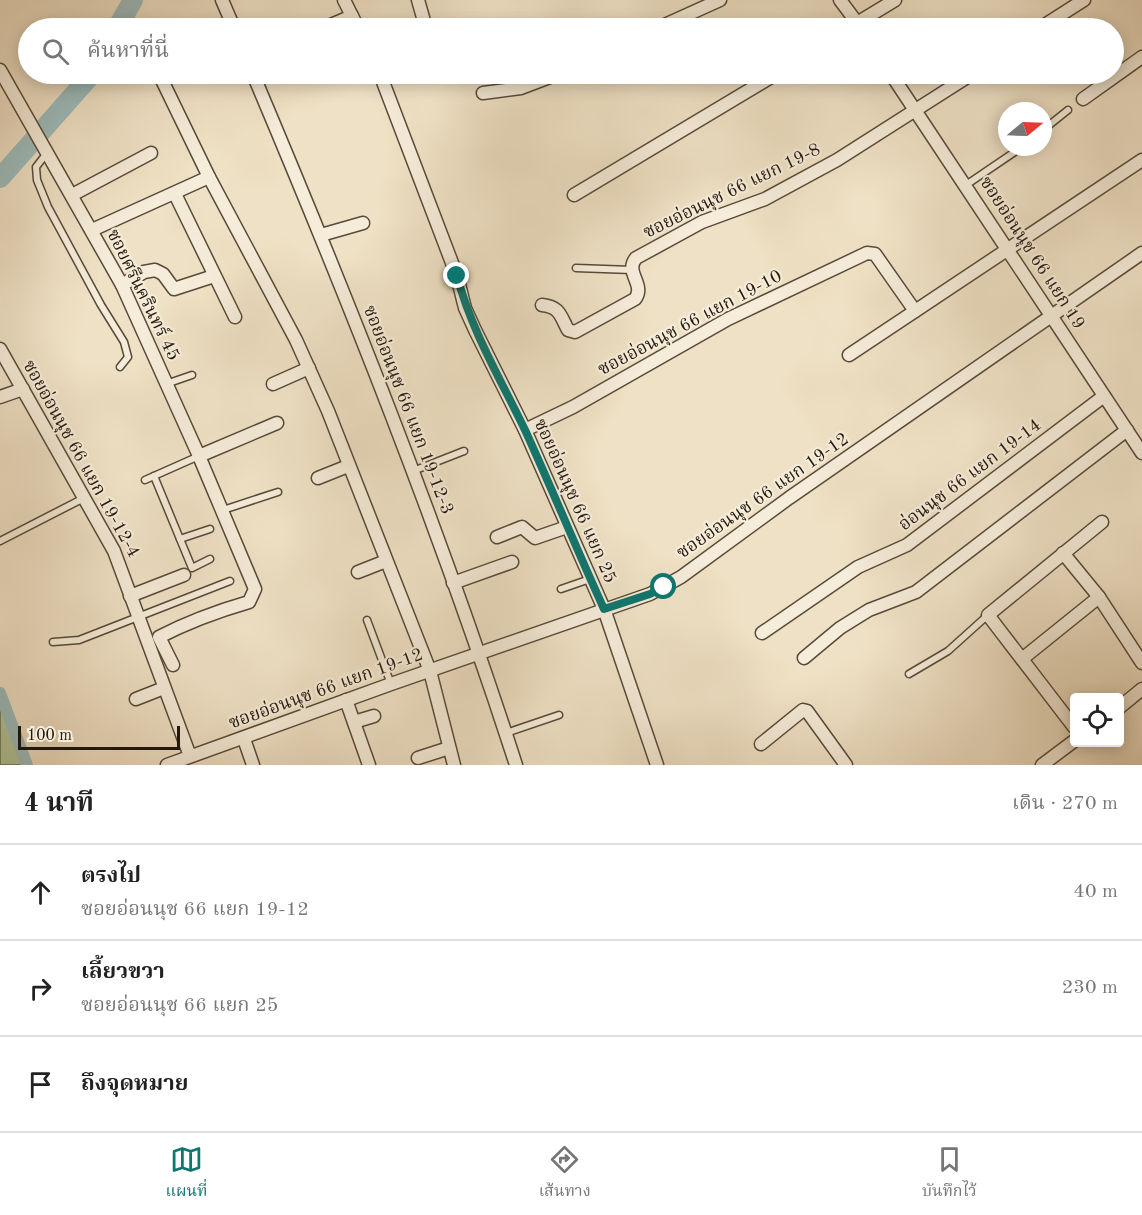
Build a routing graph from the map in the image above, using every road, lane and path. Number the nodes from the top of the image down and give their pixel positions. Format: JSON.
{"nodes":[{"id":1,"x":222,"y":0,"type":"edge"},
{"id":2,"x":344,"y":0,"type":"edge"},
{"id":3,"x":418,"y":0,"type":"edge"},
{"id":4,"x":720,"y":0,"type":"edge"},
{"id":5,"x":840,"y":0,"type":"edge"},
{"id":6,"x":895,"y":0,"type":"edge"},
{"id":7,"x":1083,"y":0,"type":"edge"},
{"id":8,"x":352,"y":16,"type":"joint"},
{"id":9,"x":230,"y":18,"type":"edge"},
{"id":10,"x":347,"y":18,"type":"edge"},
{"id":11,"x":423,"y":18,"type":"edge"},
{"id":12,"x":680,"y":18,"type":"edge"},
{"id":13,"x":851,"y":18,"type":"edge"},
{"id":14,"x":869,"y":18,"type":"edge"},
{"id":15,"x":1055,"y":18,"type":"edge"},
{"id":16,"x":1142,"y":57,"type":"edge"},
{"id":17,"x":0,"y":70,"type":"edge"},
{"id":18,"x":1124,"y":70,"type":"edge"},
{"id":19,"x":164,"y":84,"type":"edge"},
{"id":20,"x":257,"y":84,"type":"edge"},
{"id":21,"x":384,"y":84,"type":"edge"},
{"id":22,"x":532,"y":84,"type":"edge"},
{"id":23,"x":759,"y":84,"type":"edge"},
{"id":24,"x":898,"y":84,"type":"edge"},
{"id":25,"x":957,"y":84,"type":"edge"},
{"id":26,"x":1104,"y":84,"type":"edge"},
{"id":27,"x":4,"y":87,"type":"edge"},
{"id":28,"x":483,"y":93,"type":"dead end"},
{"id":29,"x":1083,"y":99,"type":"dead end"},
{"id":30,"x":917,"y":110,"type":"junction"},
{"id":31,"x":1068,"y":110,"type":"dead end"},
{"id":32,"x":1052,"y":123,"type":"edge"},
{"id":33,"x":47,"y":153,"type":"junction"},
{"id":34,"x":152,"y":153,"type":"dead end"},
{"id":35,"x":1009,"y":156,"type":"edge"},
{"id":36,"x":1142,"y":160,"type":"edge"},
{"id":37,"x":209,"y":177,"type":"junction"},
{"id":38,"x":966,"y":185,"type":"junction"},
{"id":39,"x":175,"y":194,"type":"junction"},
{"id":40,"x":72,"y":195,"type":"junction"},
{"id":41,"x":574,"y":195,"type":"dead end"},
{"id":42,"x":363,"y":223,"type":"dead end"},
{"id":43,"x":92,"y":230,"type":"junction"},
{"id":44,"x":321,"y":235,"type":"junction"},
{"id":45,"x":1008,"y":251,"type":"junction"},
{"id":46,"x":1142,"y":253,"type":"edge"},
{"id":47,"x":576,"y":268,"type":"dead end"},
{"id":48,"x":632,"y":270,"type":"junction"},
{"id":49,"x":214,"y":276,"type":"junction"},
{"id":50,"x":122,"y":285,"type":"junction"},
{"id":51,"x":543,"y":306,"type":"dead end"},
{"id":52,"x":915,"y":311,"type":"junction"},
{"id":53,"x":235,"y":317,"type":"dead end"},
{"id":54,"x":1050,"y":317,"type":"junction"},
{"id":55,"x":0,"y":349,"type":"edge"},
{"id":56,"x":849,"y":355,"type":"dead end"},
{"id":57,"x":120,"y":368,"type":"dead end"},
{"id":58,"x":309,"y":368,"type":"junction"},
{"id":59,"x":192,"y":375,"type":"dead end"},
{"id":60,"x":166,"y":384,"type":"junction"},
{"id":61,"x":273,"y":384,"type":"dead end"},
{"id":62,"x":23,"y":389,"type":"junction"},
{"id":63,"x":1104,"y":396,"type":"junction"},
{"id":64,"x":0,"y":397,"type":"edge"},
{"id":65,"x":277,"y":423,"type":"dead end"},
{"id":66,"x":525,"y":430,"type":"junction"},
{"id":67,"x":1134,"y":434,"type":"edge"},
{"id":68,"x":464,"y":451,"type":"dead end"},
{"id":69,"x":1142,"y":453,"type":"edge"},
{"id":70,"x":199,"y":456,"type":"junction"},
{"id":71,"x":348,"y":466,"type":"junction"},
{"id":72,"x":413,"y":471,"type":"junction"},
{"id":73,"x":154,"y":476,"type":"junction"},
{"id":74,"x":318,"y":478,"type":"dead end"},
{"id":75,"x":145,"y":480,"type":"dead end"},
{"id":76,"x":278,"y":492,"type":"dead end"},
{"id":77,"x":85,"y":498,"type":"junction"},
{"id":78,"x":222,"y":511,"type":"junction"},
{"id":79,"x":1102,"y":522,"type":"dead end"},
{"id":80,"x":567,"y":527,"type":"junction"},
{"id":81,"x":210,"y":529,"type":"dead end"},
{"id":82,"x":497,"y":537,"type":"dead end"},
{"id":83,"x":180,"y":539,"type":"junction"},
{"id":84,"x":0,"y":541,"type":"edge"},
{"id":85,"x":1063,"y":553,"type":"junction"},
{"id":86,"x":210,"y":559,"type":"dead end"},
{"id":87,"x":386,"y":561,"type":"junction"},
{"id":88,"x":512,"y":562,"type":"dead end"},
{"id":89,"x":358,"y":573,"type":"dead end"},
{"id":90,"x":184,"y":575,"type":"dead end"},
{"id":91,"x":590,"y":579,"type":"junction"},
{"id":92,"x":230,"y":581,"type":"dead end"},
{"id":93,"x":453,"y":583,"type":"junction"},
{"id":94,"x":561,"y":589,"type":"dead end"},
{"id":95,"x":130,"y":596,"type":"junction"},
{"id":96,"x":1099,"y":597,"type":"junction"},
{"id":97,"x":604,"y":609,"type":"junction"},
{"id":98,"x":988,"y":615,"type":"junction"},
{"id":99,"x":138,"y":618,"type":"junction"},
{"id":100,"x":367,"y":620,"type":"dead end"},
{"id":101,"x":762,"y":633,"type":"dead end"},
{"id":102,"x":53,"y":642,"type":"dead end"},
{"id":103,"x":479,"y":653,"type":"junction"},
{"id":104,"x":804,"y":658,"type":"dead end"},
{"id":105,"x":1022,"y":659,"type":"junction"},
{"id":106,"x":1142,"y":663,"type":"edge"},
{"id":107,"x":173,"y":665,"type":"dead end"},
{"id":108,"x":430,"y":671,"type":"junction"},
{"id":109,"x":909,"y":674,"type":"dead end"},
{"id":110,"x":392,"y":684,"type":"junction"},
{"id":111,"x":164,"y":688,"type":"junction"},
{"id":112,"x":1142,"y":689,"type":"edge"},
{"id":113,"x":136,"y":699,"type":"dead end"},
{"id":114,"x":346,"y":700,"type":"junction"},
{"id":115,"x":1124,"y":702,"type":"edge"},
{"id":116,"x":559,"y":715,"type":"dead end"},
{"id":117,"x":374,"y":716,"type":"dead end"},
{"id":118,"x":354,"y":722,"type":"junction"},
{"id":119,"x":1070,"y":722,"type":"edge"},
{"id":120,"x":505,"y":733,"type":"junction"},
{"id":121,"x":244,"y":738,"type":"junction"},
{"id":122,"x":761,"y":744,"type":"dead end"},
{"id":123,"x":1070,"y":744,"type":"edge"},
{"id":124,"x":449,"y":748,"type":"junction"},
{"id":125,"x":190,"y":756,"type":"junction"},
{"id":126,"x":418,"y":758,"type":"dead end"},
{"id":127,"x":167,"y":765,"type":"edge"},
{"id":128,"x":253,"y":765,"type":"edge"},
{"id":129,"x":369,"y":765,"type":"edge"},
{"id":130,"x":454,"y":765,"type":"edge"},
{"id":131,"x":516,"y":765,"type":"edge"},
{"id":132,"x":657,"y":765,"type":"edge"},
{"id":133,"x":846,"y":765,"type":"edge"},
{"id":134,"x":1042,"y":765,"type":"edge"}],
"edges":[{"from":1,"to":9,"type":"street"},
{"from":2,"to":8,"type":"street"},
{"from":3,"to":11,"type":"street"},
{"from":4,"to":12,"type":"street"},
{"from":5,"to":13,"type":"street"},
{"from":6,"to":14,"type":"street"},
{"from":7,"to":15,"type":"street"},
{"from":8,"to":10,"type":"street"},
{"from":16,"to":18,"type":"street"},
{"from":17,"to":27,"type":"street","name":"ซอยศรีนครินทร์ 45"},
{"from":19,"to":37,"type":"street"},
{"from":20,"to":44,"type":"street","name":"ซอยอ่อนนุช 66 แยก 19-12-3"},
{"from":21,"to":66,"type":"street","name":"ซอยอ่อนนุช 66 แยก 25"},
{"from":22,"to":28,"type":"street"},
{"from":23,"to":41,"type":"street"},
{"from":24,"to":30,"type":"street","name":"ซอยอ่อนนุช 66 แยก 19"},
{"from":25,"to":30,"type":"street","name":"ซอยอ่อนนุช 66 แยก 19-8"},
{"from":26,"to":29,"type":"street"},
{"from":27,"to":33,"type":"street","name":"ซอยศรีนครินทร์ 45"},
{"from":30,"to":38,"type":"street","name":"ซอยอ่อนนุช 66 แยก 19"},
{"from":30,"to":48,"type":"street","name":"ซอยอ่อนนุช 66 แยก 19-8"},
{"from":31,"to":32,"type":"lane"},
{"from":33,"to":40,"type":"street","name":"ซอยศรีนครินทร์ 45"},
{"from":33,"to":57,"type":"lane"},
{"from":34,"to":40,"type":"street"},
{"from":35,"to":38,"type":"lane"},
{"from":36,"to":45,"type":"street"},
{"from":37,"to":39,"type":"street"},
{"from":37,"to":58,"type":"street"},
{"from":38,"to":45,"type":"street","name":"ซอยอ่อนนุช 66 แยก 19"},
{"from":39,"to":43,"type":"street"},
{"from":39,"to":49,"type":"street"},
{"from":40,"to":43,"type":"street","name":"ซอยศรีนครินทร์ 45"},
{"from":42,"to":44,"type":"street"},
{"from":43,"to":50,"type":"street","name":"ซอยศรีนครินทร์ 45"},
{"from":44,"to":72,"type":"street","name":"ซอยอ่อนนุช 66 แยก 19-12-3"},
{"from":45,"to":52,"type":"street"},
{"from":45,"to":54,"type":"street","name":"ซอยอ่อนนุช 66 แยก 19"},
{"from":46,"to":54,"type":"street","name":"ซอยอ่อนนุช 66 แยก 19-12"},
{"from":47,"to":48,"type":"lane"},
{"from":48,"to":51,"type":"street"},
{"from":49,"to":50,"type":"street"},
{"from":49,"to":53,"type":"street"},
{"from":50,"to":60,"type":"street","name":"ซอยศรีนครินทร์ 45"},
{"from":52,"to":56,"type":"street"},
{"from":52,"to":66,"type":"street","name":"ซอยอ่อนนุช 66 แยก 19-10"},
{"from":54,"to":63,"type":"street","name":"ซอยอ่อนนุช 66 แยก 19"},
{"from":54,"to":97,"type":"street","name":"ซอยอ่อนนุช 66 แยก 19-12"},
{"from":55,"to":62,"type":"street","name":"ซอยอ่อนนุช 66 แยก 19-12-4"},
{"from":58,"to":61,"type":"street"},
{"from":58,"to":71,"type":"street"},
{"from":59,"to":60,"type":"lane"},
{"from":60,"to":70,"type":"street","name":"ซอยศรีนครินทร์ 45"},
{"from":62,"to":64,"type":"street"},
{"from":62,"to":77,"type":"street","name":"ซอยอ่อนนุช 66 แยก 19-12-4"},
{"from":63,"to":67,"type":"street","name":"ซอยอ่อนนุช 66 แยก 19"},
{"from":63,"to":101,"type":"street","name":"อ่อนนุช 66 แยก 19-14"},
{"from":65,"to":70,"type":"street"},
{"from":66,"to":80,"type":"street","name":"ซอยอ่อนนุช 66 แยก 25"},
{"from":67,"to":69,"type":"street","name":"ซอยอ่อนนุช 66 แยก 19"},
{"from":67,"to":104,"type":"street"},
{"from":68,"to":72,"type":"lane"},
{"from":70,"to":73,"type":"lane"},
{"from":70,"to":78,"type":"street","name":"ซอยศรีนครินทร์ 45"},
{"from":71,"to":74,"type":"street"},
{"from":71,"to":87,"type":"street"},
{"from":72,"to":93,"type":"street","name":"ซอยอ่อนนุช 66 แยก 19-12-3"},
{"from":73,"to":75,"type":"lane"},
{"from":73,"to":83,"type":"lane"},
{"from":76,"to":78,"type":"lane"},
{"from":77,"to":84,"type":"lane"},
{"from":77,"to":95,"type":"street","name":"ซอยอ่อนนุช 66 แยก 19-12-4"},
{"from":78,"to":107,"type":"street","name":"ซอยศรีนครินทร์ 45"},
{"from":79,"to":85,"type":"street"},
{"from":80,"to":82,"type":"street"},
{"from":80,"to":91,"type":"street","name":"ซอยอ่อนนุช 66 แยก 25"},
{"from":81,"to":83,"type":"lane"},
{"from":83,"to":86,"type":"lane"},
{"from":85,"to":96,"type":"street"},
{"from":85,"to":98,"type":"street"},
{"from":87,"to":89,"type":"street"},
{"from":87,"to":108,"type":"street"},
{"from":88,"to":93,"type":"street"},
{"from":90,"to":95,"type":"street"},
{"from":91,"to":94,"type":"lane"},
{"from":91,"to":97,"type":"street","name":"ซอยอ่อนนุช 66 แยก 25"},
{"from":92,"to":99,"type":"lane"},
{"from":93,"to":103,"type":"street","name":"ซอยอ่อนนุช 66 แยก 19-12-3"},
{"from":95,"to":99,"type":"street","name":"ซอยอ่อนนุช 66 แยก 19-12-4"},
{"from":96,"to":105,"type":"street"},
{"from":96,"to":106,"type":"street"},
{"from":97,"to":103,"type":"street","name":"ซอยอ่อนนุช 66 แยก 19-12"},
{"from":97,"to":132,"type":"street","name":"ซอยอ่อนนุช 66 แยก 25"},
{"from":98,"to":105,"type":"street"},
{"from":98,"to":109,"type":"lane"},
{"from":99,"to":102,"type":"lane"},
{"from":99,"to":111,"type":"street","name":"ซอยอ่อนนุช 66 แยก 19-12-4"},
{"from":100,"to":110,"type":"lane"},
{"from":103,"to":108,"type":"street","name":"ซอยอ่อนนุช 66 แยก 19-12"},
{"from":103,"to":120,"type":"street","name":"ซอยอ่อนนุช 66 แยก 19-12-3"},
{"from":105,"to":119,"type":"street"},
{"from":108,"to":110,"type":"street","name":"ซอยอ่อนนุช 66 แยก 19-12"},
{"from":108,"to":124,"type":"street"},
{"from":110,"to":114,"type":"street","name":"ซอยอ่อนนุช 66 แยก 19-12"},
{"from":111,"to":113,"type":"street"},
{"from":111,"to":125,"type":"street","name":"ซอยอ่อนนุช 66 แยก 19-12-4"},
{"from":112,"to":115,"type":"street"},
{"from":114,"to":118,"type":"street"},
{"from":114,"to":121,"type":"street","name":"ซอยอ่อนนุช 66 แยก 19-12"},
{"from":116,"to":120,"type":"lane"},
{"from":117,"to":118,"type":"street"},
{"from":118,"to":129,"type":"street"},
{"from":120,"to":131,"type":"street","name":"ซอยอ่อนนุช 66 แยก 19-12-3"},
{"from":121,"to":125,"type":"street","name":"ซอยอ่อนนุช 66 แยก 19-12"},
{"from":121,"to":128,"type":"street"},
{"from":122,"to":133,"type":"street"},
{"from":123,"to":134,"type":"street"},
{"from":124,"to":126,"type":"street"},
{"from":124,"to":130,"type":"street"},
{"from":125,"to":127,"type":"street","name":"ซอยอ่อนนุช 66 แยก 19-12"}]}
